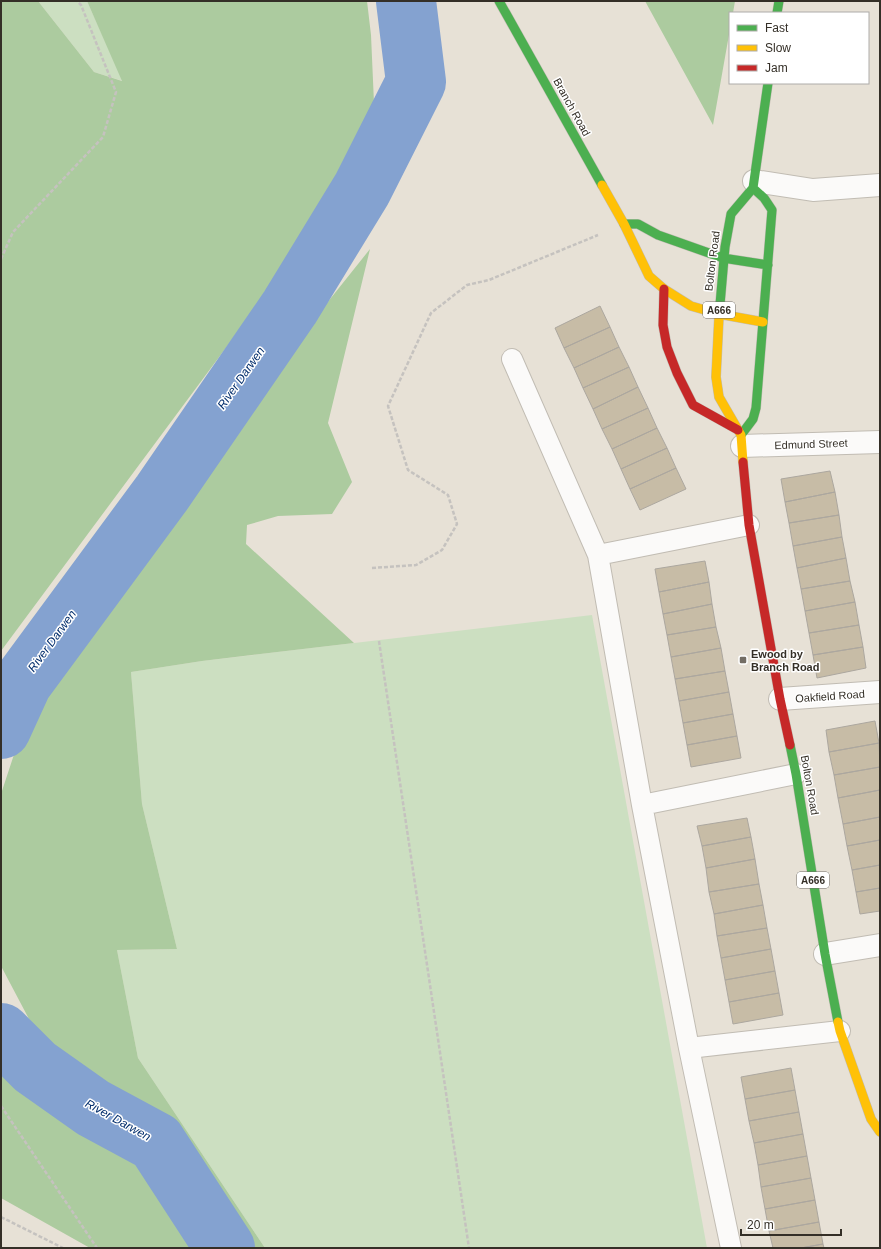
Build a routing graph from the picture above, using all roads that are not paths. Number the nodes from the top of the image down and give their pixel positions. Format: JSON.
{"nodes":[{"id":1,"x":499,"y":1,"type":"edge"},
{"id":2,"x":779,"y":1,"type":"edge"},
{"id":3,"x":777,"y":12,"type":"edge"},
{"id":4,"x":768,"y":84,"type":"edge"},
{"id":5,"x":754,"y":184,"type":"junction"},
{"id":6,"x":880,"y":184,"type":"edge"},
{"id":7,"x":624,"y":224,"type":"junction"},
{"id":8,"x":723,"y":258,"type":"junction"},
{"id":9,"x":768,"y":265,"type":"junction"},
{"id":10,"x":664,"y":289,"type":"junction"},
{"id":11,"x":719,"y":314,"type":"junction"},
{"id":12,"x":763,"y":322,"type":"junction"},
{"id":13,"x":512,"y":359,"type":"dead end"},
{"id":14,"x":740,"y":437,"type":"junction"},
{"id":15,"x":880,"y":442,"type":"edge"},
{"id":16,"x":749,"y":525,"type":"junction"},
{"id":17,"x":598,"y":555,"type":"junction"},
{"id":18,"x":880,"y":692,"type":"edge"},
{"id":19,"x":780,"y":699,"type":"junction"},
{"id":20,"x":796,"y":774,"type":"junction"},
{"id":21,"x":642,"y":805,"type":"junction"},
{"id":22,"x":880,"y":946,"type":"edge"},
{"id":23,"x":825,"y":954,"type":"junction"},
{"id":24,"x":840,"y":1031,"type":"junction"},
{"id":25,"x":689,"y":1048,"type":"junction"},
{"id":26,"x":880,"y":1132,"type":"edge"},
{"id":27,"x":731,"y":1248,"type":"edge"}],
"edges":[{"from":1,"to":7,"type":"main road","name":"Branch Road"},
{"from":2,"to":3,"type":"main road"},
{"from":4,"to":5,"type":"main road"},
{"from":5,"to":6,"type":"street"},
{"from":5,"to":8,"type":"main road","name":"Bolton Road","number":"A666"},
{"from":5,"to":9,"type":"main road"},
{"from":7,"to":8,"type":"main road"},
{"from":7,"to":10,"type":"main road","name":"Branch Road"},
{"from":8,"to":9,"type":"main road"},
{"from":8,"to":11,"type":"main road","name":"Bolton Road","number":"A666"},
{"from":9,"to":12,"type":"main road"},
{"from":10,"to":11,"type":"main road","name":"Branch Road"},
{"from":10,"to":14,"type":"main road"},
{"from":11,"to":12,"type":"main road","name":"Branch Road"},
{"from":11,"to":14,"type":"main road","name":"Bolton Road","number":"A666"},
{"from":12,"to":14,"type":"main road"},
{"from":13,"to":17,"type":"lane"},
{"from":14,"to":15,"type":"street","name":"Edmund Street"},
{"from":14,"to":16,"type":"main road","name":"Bolton Road","number":"A666"},
{"from":16,"to":17,"type":"lane"},
{"from":16,"to":19,"type":"main road","name":"Bolton Road","number":"A666"},
{"from":17,"to":21,"type":"lane"},
{"from":18,"to":19,"type":"street","name":"Oakfield Road"},
{"from":19,"to":20,"type":"main road","name":"Bolton Road","number":"A666"},
{"from":20,"to":21,"type":"lane"},
{"from":20,"to":23,"type":"main road","name":"Bolton Road","number":"A666"},
{"from":21,"to":25,"type":"lane"},
{"from":22,"to":23,"type":"street"},
{"from":23,"to":24,"type":"main road","name":"Bolton Road","number":"A666"},
{"from":24,"to":25,"type":"lane"},
{"from":24,"to":26,"type":"main road","name":"Bolton Road","number":"A666"},
{"from":25,"to":27,"type":"lane"}]}
